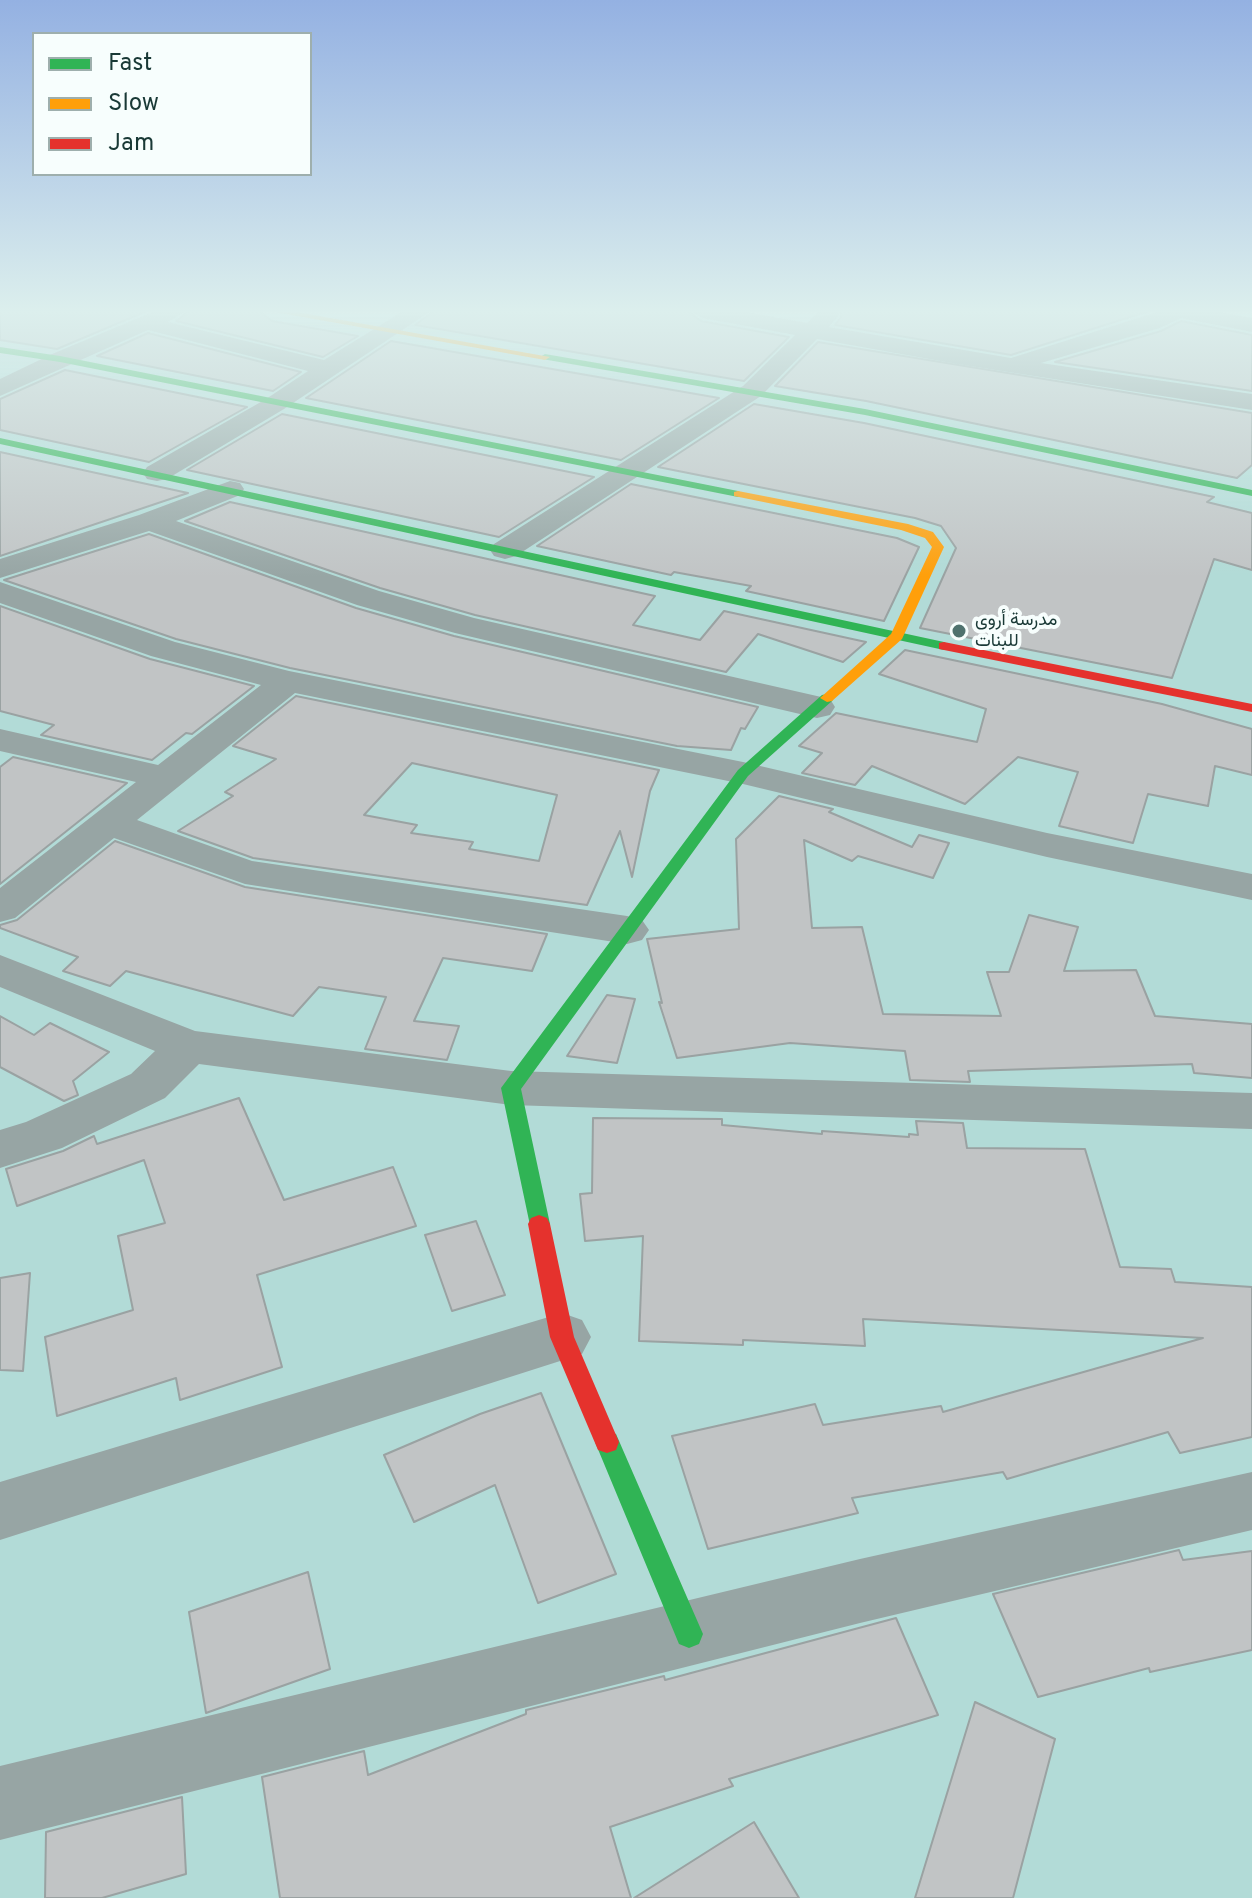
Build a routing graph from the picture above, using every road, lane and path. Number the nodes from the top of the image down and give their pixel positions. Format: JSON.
{"nodes":[{"id":1,"x":254,"y":400,"type":"edge"},
{"id":2,"x":282,"y":400,"type":"edge"},
{"id":3,"x":738,"y":400,"type":"edge"},
{"id":4,"x":797,"y":400,"type":"edge"},
{"id":5,"x":275,"y":404,"type":"junction"},
{"id":6,"x":0,"y":441,"type":"edge"},
{"id":7,"x":624,"y":471,"type":"junction"},
{"id":8,"x":157,"y":473,"type":"junction"},
{"id":9,"x":230,"y":489,"type":"junction"},
{"id":10,"x":1252,"y":493,"type":"edge"},
{"id":11,"x":149,"y":521,"type":"junction"},
{"id":12,"x":505,"y":550,"type":"junction"},
{"id":13,"x":0,"y":569,"type":"edge"},
{"id":14,"x":0,"y":592,"type":"edge"},
{"id":15,"x":897,"y":636,"type":"junction"},
{"id":16,"x":288,"y":681,"type":"junction"},
{"id":17,"x":817,"y":707,"type":"junction"},
{"id":18,"x":1252,"y":708,"type":"edge"},
{"id":19,"x":0,"y":740,"type":"edge"},
{"id":20,"x":743,"y":773,"type":"junction"},
{"id":21,"x":166,"y":778,"type":"junction"},
{"id":22,"x":109,"y":823,"type":"junction"},
{"id":23,"x":1252,"y":887,"type":"edge"},
{"id":24,"x":0,"y":909,"type":"edge"},
{"id":25,"x":627,"y":930,"type":"junction"},
{"id":26,"x":0,"y":970,"type":"edge"},
{"id":27,"x":188,"y":1046,"type":"junction"},
{"id":28,"x":511,"y":1088,"type":"junction"},
{"id":29,"x":1252,"y":1111,"type":"edge"},
{"id":30,"x":0,"y":1149,"type":"edge"},
{"id":31,"x":562,"y":1337,"type":"junction"},
{"id":32,"x":1252,"y":1501,"type":"edge"},
{"id":33,"x":0,"y":1511,"type":"edge"},
{"id":34,"x":689,"y":1634,"type":"junction"},
{"id":35,"x":0,"y":1803,"type":"edge"}],
"edges":[{"from":1,"to":5,"type":"street"},
{"from":2,"to":5,"type":"street"},
{"from":3,"to":7,"type":"street"},
{"from":4,"to":10,"type":"street"},
{"from":5,"to":7,"type":"street"},
{"from":5,"to":8,"type":"street"},
{"from":6,"to":8,"type":"street"},
{"from":7,"to":12,"type":"street"},
{"from":7,"to":15,"type":"street"},
{"from":8,"to":9,"type":"street"},
{"from":9,"to":11,"type":"street"},
{"from":9,"to":12,"type":"street"},
{"from":11,"to":13,"type":"street"},
{"from":11,"to":17,"type":"street"},
{"from":12,"to":15,"type":"street"},
{"from":14,"to":16,"type":"street"},
{"from":15,"to":17,"type":"street"},
{"from":15,"to":18,"type":"street"},
{"from":16,"to":20,"type":"street"},
{"from":16,"to":21,"type":"street"},
{"from":17,"to":20,"type":"street"},
{"from":19,"to":21,"type":"street"},
{"from":20,"to":23,"type":"street"},
{"from":20,"to":25,"type":"street"},
{"from":21,"to":22,"type":"street"},
{"from":22,"to":24,"type":"street"},
{"from":22,"to":25,"type":"street"},
{"from":25,"to":28,"type":"street"},
{"from":26,"to":27,"type":"street"},
{"from":27,"to":28,"type":"street"},
{"from":27,"to":30,"type":"street"},
{"from":28,"to":29,"type":"street"},
{"from":28,"to":31,"type":"street"},
{"from":31,"to":33,"type":"street"},
{"from":31,"to":34,"type":"street"},
{"from":32,"to":34,"type":"street"},
{"from":34,"to":35,"type":"street"}]}
